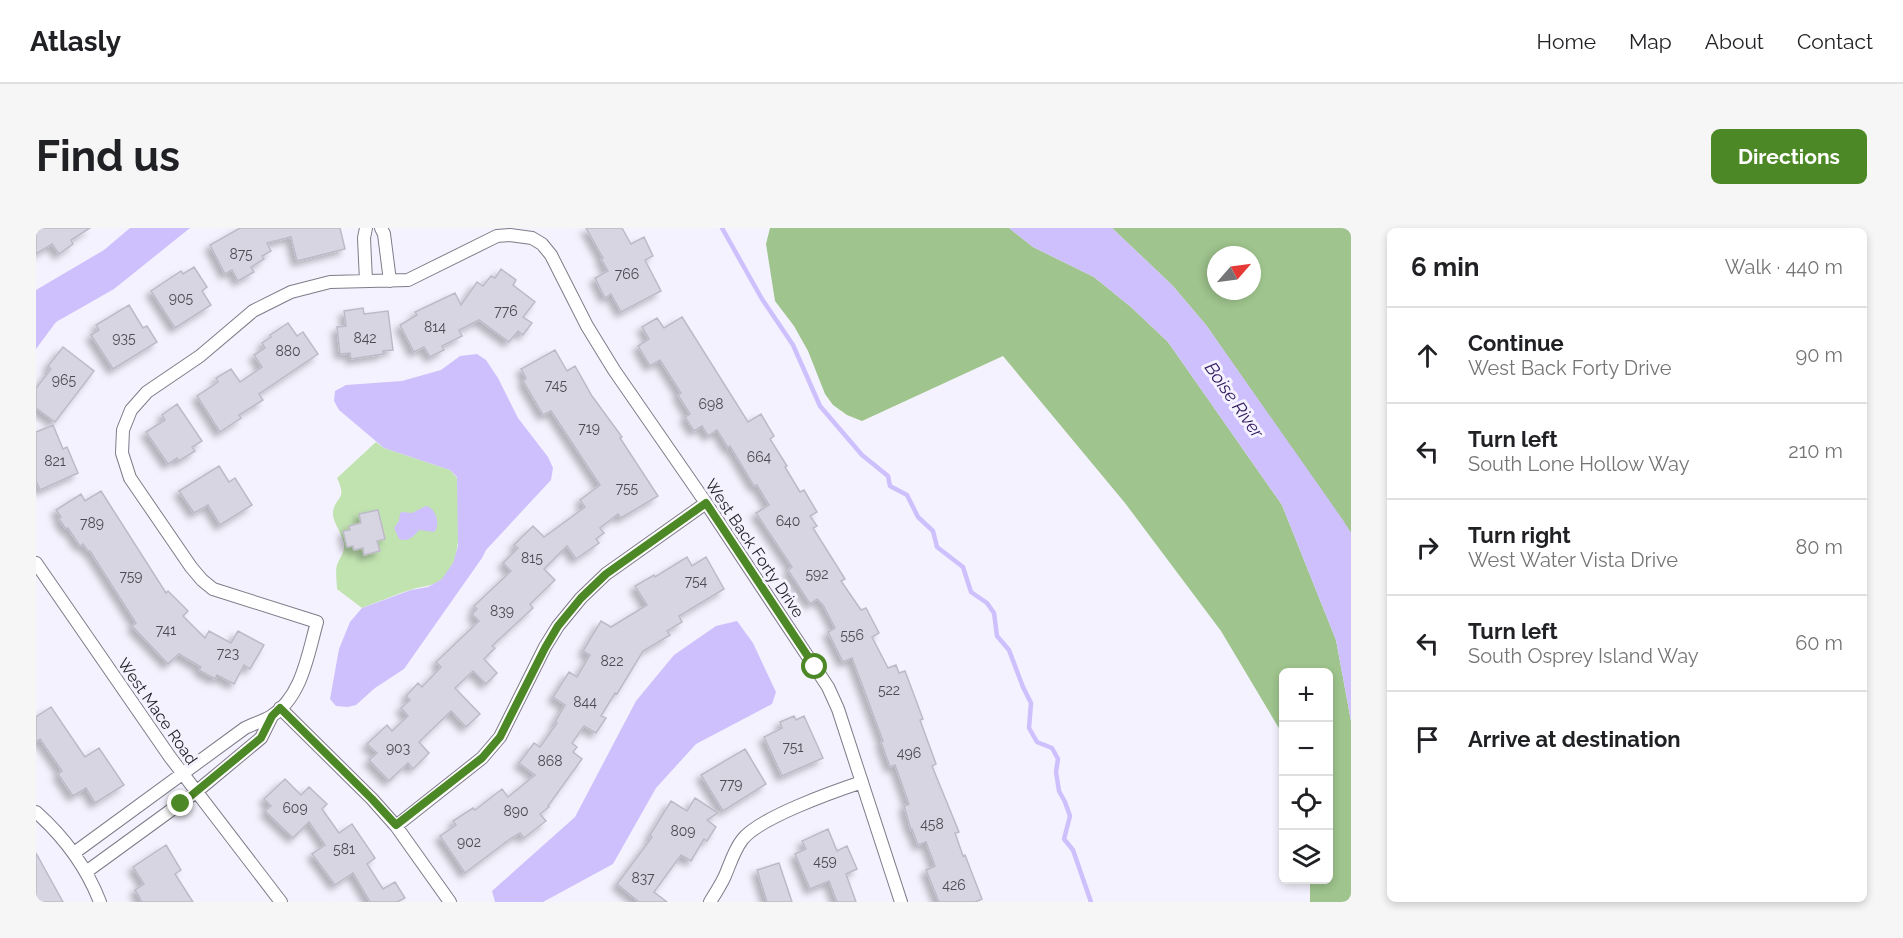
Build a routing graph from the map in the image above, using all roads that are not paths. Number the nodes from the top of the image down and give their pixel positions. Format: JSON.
{"nodes":[{"id":1,"x":366,"y":228,"type":"edge"},
{"id":2,"x":381,"y":228,"type":"edge"},
{"id":3,"x":366,"y":281,"type":"junction"},
{"id":4,"x":390,"y":281,"type":"junction"},
{"id":5,"x":706,"y":503,"type":"junction"},
{"id":6,"x":36,"y":563,"type":"edge"},
{"id":7,"x":276,"y":712,"type":"junction"},
{"id":8,"x":183,"y":773,"type":"junction"},
{"id":9,"x":862,"y":782,"type":"junction"},
{"id":10,"x":196,"y":792,"type":"junction"},
{"id":11,"x":36,"y":812,"type":"edge"},
{"id":12,"x":131,"y":812,"type":"junction"},
{"id":13,"x":396,"y":825,"type":"junction"},
{"id":14,"x":144,"y":830,"type":"junction"},
{"id":15,"x":74,"y":854,"type":"junction"},
{"id":16,"x":86,"y":872,"type":"junction"},
{"id":17,"x":100,"y":902,"type":"edge"},
{"id":18,"x":281,"y":902,"type":"edge"},
{"id":19,"x":450,"y":902,"type":"edge"},
{"id":20,"x":710,"y":902,"type":"edge"},
{"id":21,"x":901,"y":902,"type":"edge"}],
"edges":[{"from":1,"to":3,"type":"street"},
{"from":2,"to":4,"type":"street"},
{"from":3,"to":4,"type":"street"},
{"from":3,"to":7,"type":"street"},
{"from":4,"to":5,"type":"street","name":"West Back Forty Drive"},
{"from":5,"to":9,"type":"street","name":"West Back Forty Drive"},
{"from":5,"to":13,"type":"street"},
{"from":6,"to":8,"type":"street","name":"West Mace Road"},
{"from":7,"to":8,"type":"street"},
{"from":7,"to":10,"type":"street"},
{"from":7,"to":13,"type":"street"},
{"from":8,"to":10,"type":"street","name":"West Mace Road"},
{"from":8,"to":12,"type":"street"},
{"from":9,"to":20,"type":"street"},
{"from":9,"to":21,"type":"street","name":"West Back Forty Drive"},
{"from":10,"to":14,"type":"street"},
{"from":10,"to":18,"type":"street","name":"West Mace Road"},
{"from":11,"to":15,"type":"street"},
{"from":12,"to":14,"type":"street"},
{"from":12,"to":15,"type":"street"},
{"from":13,"to":19,"type":"street"},
{"from":14,"to":16,"type":"street"},
{"from":15,"to":16,"type":"street"},
{"from":16,"to":17,"type":"street"}]}
